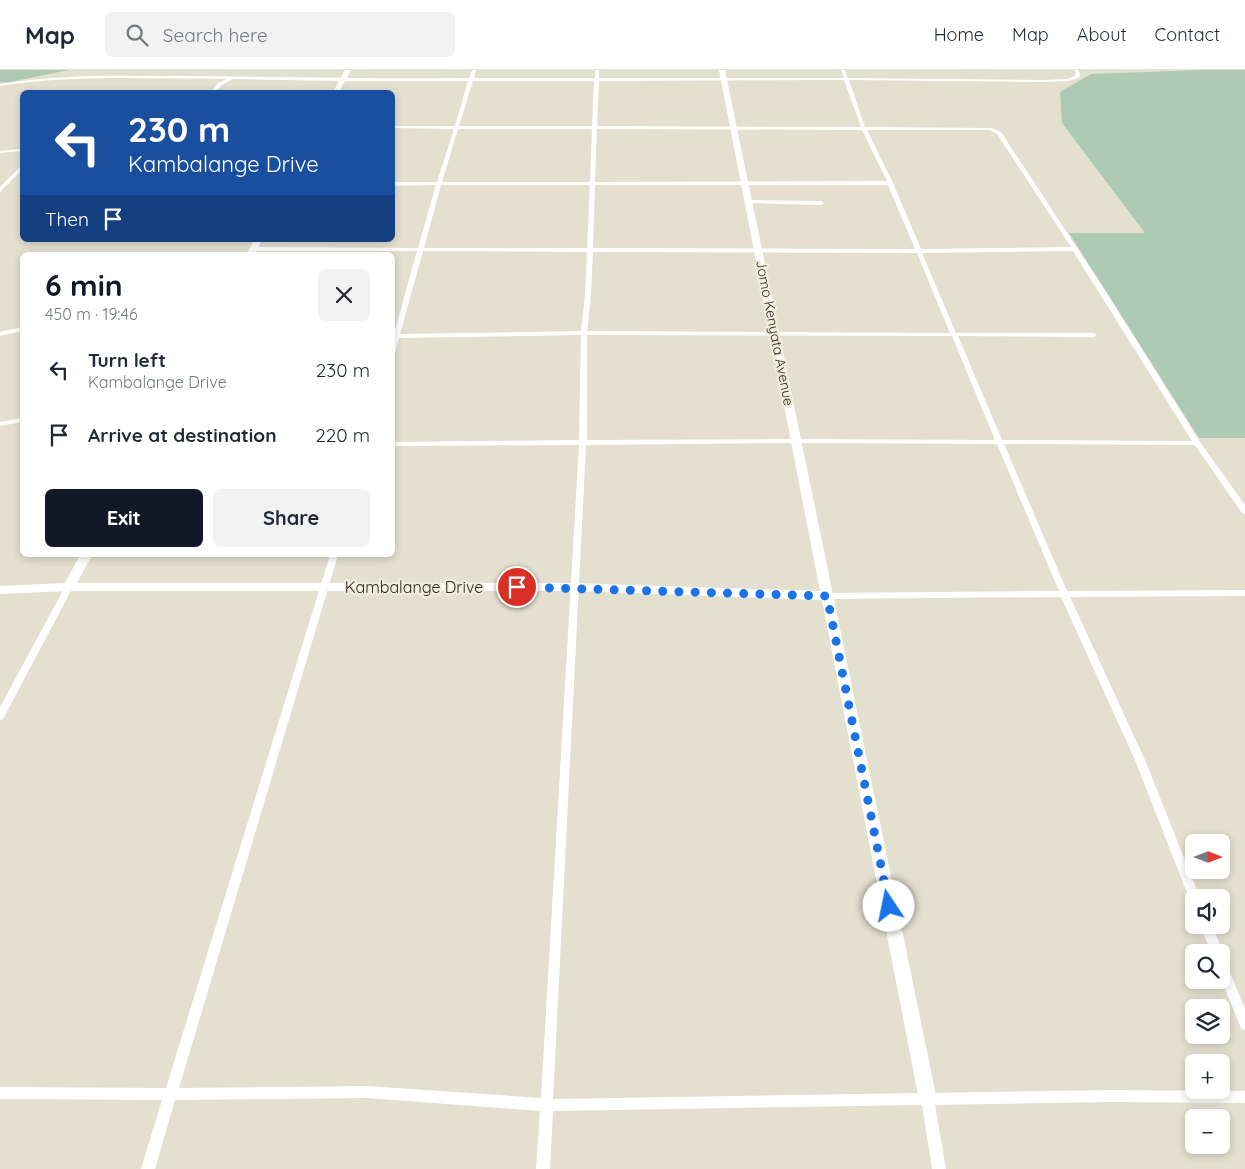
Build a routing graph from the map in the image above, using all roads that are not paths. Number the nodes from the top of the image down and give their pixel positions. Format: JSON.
{"nodes":[{"id":1,"x":98,"y":70,"type":"edge"},
{"id":2,"x":148,"y":70,"type":"edge"},
{"id":3,"x":203,"y":70,"type":"edge"},
{"id":4,"x":258,"y":70,"type":"edge"},
{"id":5,"x":348,"y":70,"type":"edge"},
{"id":6,"x":474,"y":70,"type":"edge"},
{"id":7,"x":843,"y":70,"type":"edge"},
{"id":8,"x":1076,"y":70,"type":"edge"},
{"id":9,"x":597,"y":75,"type":"edge"},
{"id":10,"x":723,"y":75,"type":"edge"},
{"id":11,"x":142,"y":77,"type":"junction"},
{"id":12,"x":197,"y":77,"type":"junction"},
{"id":13,"x":216,"y":77,"type":"junction"},
{"id":14,"x":91,"y":78,"type":"junction"},
{"id":15,"x":234,"y":78,"type":"junction"},
{"id":16,"x":253,"y":78,"type":"junction"},
{"id":17,"x":846,"y":79,"type":"junction"},
{"id":18,"x":342,"y":80,"type":"junction"},
{"id":19,"x":471,"y":80,"type":"junction"},
{"id":20,"x":220,"y":84,"type":"junction"},
{"id":21,"x":0,"y":85,"type":"edge"},
{"id":22,"x":215,"y":90,"type":"edge"},
{"id":23,"x":337,"y":90,"type":"edge"},
{"id":24,"x":395,"y":127,"type":"edge"},
{"id":25,"x":455,"y":127,"type":"junction"},
{"id":26,"x":596,"y":127,"type":"junction"},
{"id":27,"x":734,"y":127,"type":"junction"},
{"id":28,"x":863,"y":127,"type":"junction"},
{"id":29,"x":20,"y":150,"type":"edge"},
{"id":30,"x":0,"y":152,"type":"edge"},
{"id":31,"x":20,"y":170,"type":"edge"},
{"id":32,"x":744,"y":183,"type":"junction"},
{"id":33,"x":890,"y":183,"type":"junction"},
{"id":34,"x":395,"y":184,"type":"edge"},
{"id":35,"x":439,"y":184,"type":"junction"},
{"id":36,"x":591,"y":184,"type":"junction"},
{"id":37,"x":0,"y":190,"type":"edge"},
{"id":38,"x":750,"y":202,"type":"junction"},
{"id":39,"x":821,"y":204,"type":"dead end"},
{"id":40,"x":759,"y":249,"type":"junction"},
{"id":41,"x":1074,"y":249,"type":"junction"},
{"id":42,"x":420,"y":250,"type":"junction"},
{"id":43,"x":590,"y":250,"type":"junction"},
{"id":44,"x":918,"y":251,"type":"junction"},
{"id":45,"x":252,"y":252,"type":"edge"},
{"id":46,"x":20,"y":329,"type":"edge"},
{"id":47,"x":584,"y":333,"type":"junction"},
{"id":48,"x":0,"y":334,"type":"edge"},
{"id":49,"x":776,"y":334,"type":"junction"},
{"id":50,"x":952,"y":334,"type":"junction"},
{"id":51,"x":1094,"y":335,"type":"dead end"},
{"id":52,"x":395,"y":336,"type":"edge"},
{"id":53,"x":20,"y":420,"type":"edge"},
{"id":54,"x":0,"y":424,"type":"edge"},
{"id":55,"x":795,"y":441,"type":"junction"},
{"id":56,"x":583,"y":442,"type":"junction"},
{"id":57,"x":1001,"y":442,"type":"junction"},
{"id":58,"x":1197,"y":443,"type":"junction"},
{"id":59,"x":395,"y":444,"type":"edge"},
{"id":60,"x":1245,"y":510,"type":"edge"},
{"id":61,"x":85,"y":557,"type":"edge"},
{"id":62,"x":333,"y":557,"type":"edge"},
{"id":63,"x":325,"y":586,"type":"junction"},
{"id":64,"x":69,"y":587,"type":"junction"},
{"id":65,"x":574,"y":587,"type":"junction"},
{"id":66,"x":0,"y":590,"type":"edge"},
{"id":67,"x":1245,"y":593,"type":"edge"},
{"id":68,"x":1064,"y":594,"type":"junction"},
{"id":69,"x":827,"y":596,"type":"junction"},
{"id":70,"x":0,"y":716,"type":"edge"},
{"id":71,"x":1191,"y":889,"type":"edge"},
{"id":72,"x":1230,"y":986,"type":"edge"},
{"id":73,"x":1245,"y":1024,"type":"edge"},
{"id":74,"x":0,"y":1092,"type":"edge"},
{"id":75,"x":172,"y":1094,"type":"junction"},
{"id":76,"x":1245,"y":1097,"type":"edge"},
{"id":77,"x":928,"y":1100,"type":"junction"},
{"id":78,"x":548,"y":1105,"type":"junction"},
{"id":79,"x":148,"y":1169,"type":"edge"},
{"id":80,"x":543,"y":1169,"type":"edge"},
{"id":81,"x":939,"y":1169,"type":"edge"}],
"edges":[{"from":1,"to":14,"type":"street"},
{"from":2,"to":11,"type":"street"},
{"from":3,"to":12,"type":"street"},
{"from":4,"to":16,"type":"street"},
{"from":5,"to":18,"type":"street"},
{"from":6,"to":19,"type":"street"},
{"from":7,"to":17,"type":"street"},
{"from":8,"to":17,"type":"street"},
{"from":9,"to":10,"type":"street"},
{"from":9,"to":19,"type":"street"},
{"from":9,"to":26,"type":"street"},
{"from":10,"to":17,"type":"street"},
{"from":10,"to":27,"type":"street","name":"Jomo Kenyata Avenue"},
{"from":11,"to":12,"type":"street"},
{"from":11,"to":14,"type":"street"},
{"from":12,"to":13,"type":"street"},
{"from":13,"to":15,"type":"street"},
{"from":13,"to":20,"type":"street"},
{"from":14,"to":21,"type":"street"},
{"from":15,"to":16,"type":"street"},
{"from":15,"to":20,"type":"street"},
{"from":16,"to":18,"type":"street"},
{"from":17,"to":28,"type":"street"},
{"from":18,"to":19,"type":"street"},
{"from":18,"to":23,"type":"street"},
{"from":19,"to":25,"type":"street"},
{"from":20,"to":22,"type":"street"},
{"from":24,"to":25,"type":"street"},
{"from":25,"to":26,"type":"street"},
{"from":25,"to":35,"type":"street"},
{"from":26,"to":27,"type":"street"},
{"from":26,"to":36,"type":"street"},
{"from":27,"to":28,"type":"street"},
{"from":27,"to":32,"type":"street","name":"Jomo Kenyata Avenue"},
{"from":28,"to":33,"type":"street"},
{"from":28,"to":41,"type":"street"},
{"from":29,"to":30,"type":"street"},
{"from":31,"to":37,"type":"street"},
{"from":32,"to":33,"type":"street"},
{"from":32,"to":36,"type":"street"},
{"from":32,"to":38,"type":"street","name":"Jomo Kenyata Avenue"},
{"from":33,"to":44,"type":"street"},
{"from":34,"to":35,"type":"street"},
{"from":35,"to":36,"type":"street"},
{"from":35,"to":42,"type":"street"},
{"from":36,"to":43,"type":"street"},
{"from":38,"to":39,"type":"street"},
{"from":38,"to":40,"type":"street","name":"Jomo Kenyata Avenue"},
{"from":40,"to":43,"type":"street"},
{"from":40,"to":44,"type":"street"},
{"from":40,"to":49,"type":"street","name":"Jomo Kenyata Avenue"},
{"from":41,"to":44,"type":"street"},
{"from":41,"to":58,"type":"street"},
{"from":42,"to":43,"type":"street"},
{"from":42,"to":45,"type":"street"},
{"from":42,"to":52,"type":"street"},
{"from":43,"to":47,"type":"street"},
{"from":44,"to":50,"type":"street"},
{"from":46,"to":48,"type":"street"},
{"from":47,"to":49,"type":"street"},
{"from":47,"to":52,"type":"street"},
{"from":47,"to":56,"type":"street"},
{"from":49,"to":50,"type":"street"},
{"from":49,"to":55,"type":"street","name":"Jomo Kenyata Avenue"},
{"from":50,"to":51,"type":"street"},
{"from":50,"to":57,"type":"street"},
{"from":53,"to":54,"type":"street"},
{"from":55,"to":56,"type":"street"},
{"from":55,"to":57,"type":"street"},
{"from":55,"to":69,"type":"street","name":"Jomo Kenyata Avenue"},
{"from":56,"to":59,"type":"street"},
{"from":56,"to":65,"type":"street"},
{"from":57,"to":58,"type":"street"},
{"from":57,"to":68,"type":"street"},
{"from":58,"to":60,"type":"street"},
{"from":61,"to":64,"type":"street"},
{"from":62,"to":63,"type":"street"},
{"from":63,"to":64,"type":"street","name":"Kambalange Drive"},
{"from":63,"to":65,"type":"street","name":"Kambalange Drive"},
{"from":63,"to":75,"type":"street"},
{"from":64,"to":66,"type":"street","name":"Kambalange Drive"},
{"from":64,"to":70,"type":"street"},
{"from":65,"to":69,"type":"street","name":"Kambalange Drive"},
{"from":65,"to":78,"type":"street"},
{"from":67,"to":68,"type":"street"},
{"from":68,"to":69,"type":"street"},
{"from":68,"to":71,"type":"street"},
{"from":69,"to":77,"type":"street","name":"Jomo Kenyata Avenue"},
{"from":72,"to":73,"type":"street"},
{"from":74,"to":75,"type":"street"},
{"from":75,"to":78,"type":"street"},
{"from":75,"to":79,"type":"street"},
{"from":76,"to":77,"type":"street"},
{"from":77,"to":78,"type":"street"},
{"from":77,"to":81,"type":"street"},
{"from":78,"to":80,"type":"street"}]}
